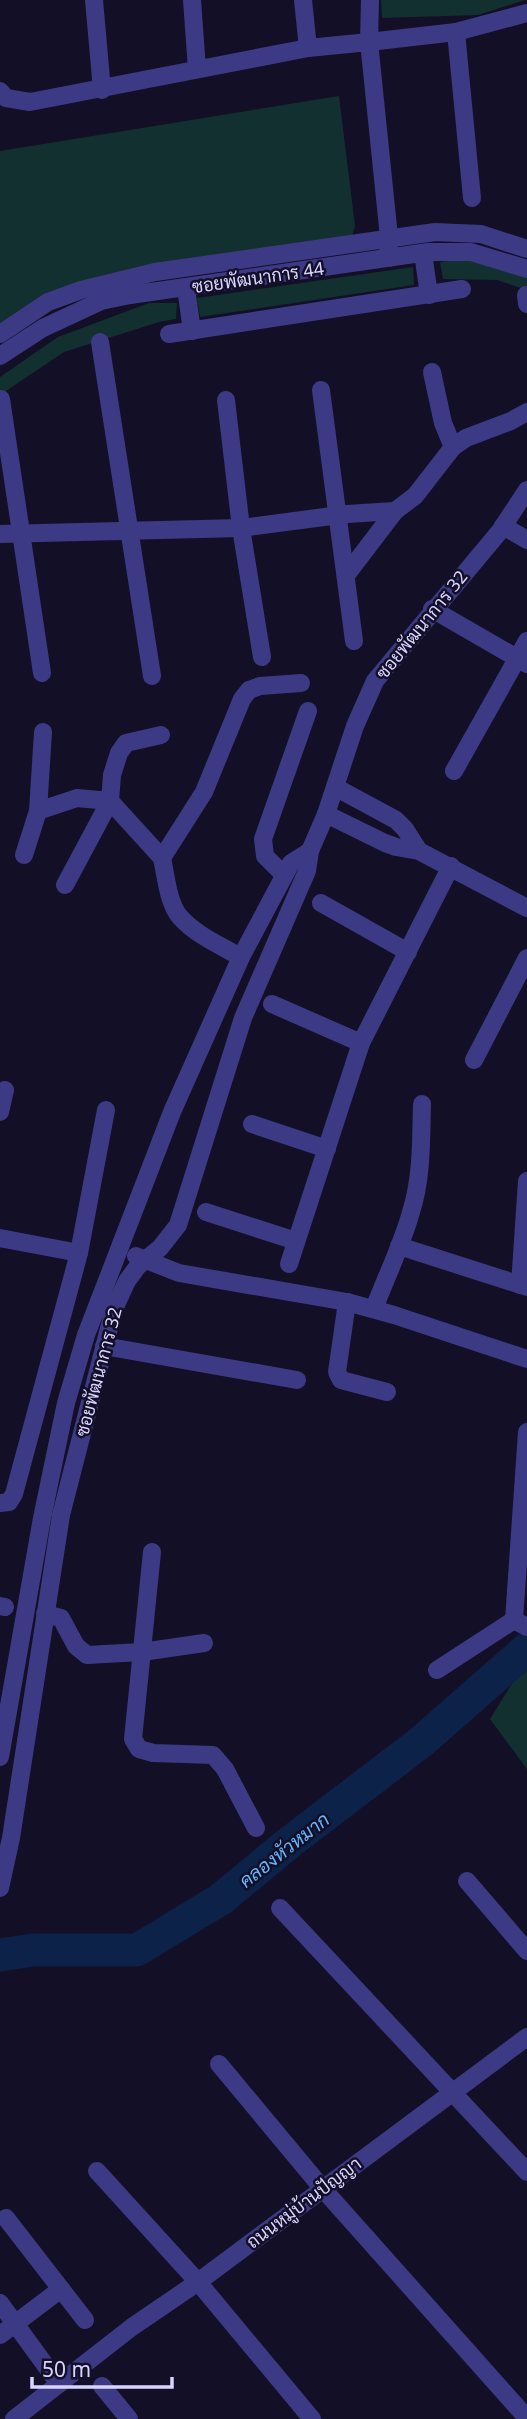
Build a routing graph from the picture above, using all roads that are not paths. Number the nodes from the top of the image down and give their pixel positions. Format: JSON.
{"nodes":[{"id":1,"x":94,"y":0,"type":"edge"},
{"id":2,"x":192,"y":0,"type":"edge"},
{"id":3,"x":303,"y":0,"type":"edge"},
{"id":4,"x":370,"y":0,"type":"edge"},
{"id":5,"x":527,"y":13,"type":"edge"},
{"id":6,"x":456,"y":32,"type":"junction"},
{"id":7,"x":369,"y":42,"type":"junction"},
{"id":8,"x":308,"y":48,"type":"junction"},
{"id":9,"x":197,"y":69,"type":"junction"},
{"id":10,"x":102,"y":90,"type":"junction"},
{"id":11,"x":0,"y":91,"type":"edge"},
{"id":12,"x":472,"y":198,"type":"dead end"},
{"id":13,"x":389,"y":237,"type":"junction"},
{"id":14,"x":527,"y":249,"type":"edge"},
{"id":15,"x":423,"y":253,"type":"junction"},
{"id":16,"x":388,"y":258,"type":"junction"},
{"id":17,"x":527,"y":269,"type":"edge"},
{"id":18,"x":186,"y":288,"type":"junction"},
{"id":19,"x":462,"y":289,"type":"dead end"},
{"id":20,"x":429,"y":295,"type":"junction"},
{"id":21,"x":192,"y":331,"type":"junction"},
{"id":22,"x":0,"y":334,"type":"edge"},
{"id":23,"x":169,"y":334,"type":"dead end"},
{"id":24,"x":100,"y":342,"type":"dead end"},
{"id":25,"x":0,"y":356,"type":"edge"},
{"id":26,"x":432,"y":372,"type":"dead end"},
{"id":27,"x":321,"y":390,"type":"dead end"},
{"id":28,"x":1,"y":399,"type":"edge"},
{"id":29,"x":226,"y":400,"type":"dead end"},
{"id":30,"x":527,"y":412,"type":"edge"},
{"id":31,"x":453,"y":447,"type":"junction"},
{"id":32,"x":527,"y":490,"type":"edge"},
{"id":33,"x":396,"y":511,"type":"junction"},
{"id":34,"x":338,"y":516,"type":"junction"},
{"id":35,"x":503,"y":526,"type":"junction"},
{"id":36,"x":242,"y":528,"type":"junction"},
{"id":37,"x":129,"y":530,"type":"junction"},
{"id":38,"x":0,"y":534,"type":"edge"},
{"id":39,"x":21,"y":534,"type":"junction"},
{"id":40,"x":527,"y":540,"type":"edge"},
{"id":41,"x":347,"y":574,"type":"junction"},
{"id":42,"x":432,"y":609,"type":"junction"},
{"id":43,"x":354,"y":641,"type":"dead end"},
{"id":44,"x":527,"y":641,"type":"edge"},
{"id":45,"x":262,"y":657,"type":"dead end"},
{"id":46,"x":522,"y":661,"type":"edge"},
{"id":47,"x":42,"y":673,"type":"dead end"},
{"id":48,"x":152,"y":676,"type":"dead end"},
{"id":49,"x":301,"y":683,"type":"dead end"},
{"id":50,"x":308,"y":710,"type":"dead end"},
{"id":51,"x":43,"y":732,"type":"dead end"},
{"id":52,"x":161,"y":734,"type":"dead end"},
{"id":53,"x":454,"y":771,"type":"dead end"},
{"id":54,"x":335,"y":787,"type":"junction"},
{"id":55,"x":110,"y":801,"type":"junction"},
{"id":56,"x":38,"y":811,"type":"junction"},
{"id":57,"x":326,"y":814,"type":"junction"},
{"id":58,"x":419,"y":850,"type":"junction"},
{"id":59,"x":310,"y":851,"type":"junction"},
{"id":60,"x":24,"y":855,"type":"dead end"},
{"id":61,"x":162,"y":858,"type":"junction"},
{"id":62,"x":451,"y":866,"type":"junction"},
{"id":63,"x":285,"y":875,"type":"junction"},
{"id":64,"x":65,"y":885,"type":"dead end"},
{"id":65,"x":321,"y":902,"type":"dead end"},
{"id":66,"x":527,"y":908,"type":"edge"},
{"id":67,"x":408,"y":951,"type":"junction"},
{"id":68,"x":242,"y":957,"type":"junction"},
{"id":69,"x":527,"y":958,"type":"edge"},
{"id":70,"x":272,"y":1004,"type":"dead end"},
{"id":71,"x":361,"y":1043,"type":"junction"},
{"id":72,"x":474,"y":1060,"type":"dead end"},
{"id":73,"x":5,"y":1090,"type":"dead end"},
{"id":74,"x":422,"y":1104,"type":"dead end"},
{"id":75,"x":106,"y":1110,"type":"dead end"},
{"id":76,"x":0,"y":1112,"type":"edge"},
{"id":77,"x":252,"y":1124,"type":"dead end"},
{"id":78,"x":327,"y":1149,"type":"junction"},
{"id":79,"x":527,"y":1181,"type":"edge"},
{"id":80,"x":206,"y":1212,"type":"dead end"},
{"id":81,"x":0,"y":1238,"type":"edge"},
{"id":82,"x":296,"y":1241,"type":"junction"},
{"id":83,"x":399,"y":1246,"type":"junction"},
{"id":84,"x":119,"y":1250,"type":"junction"},
{"id":85,"x":79,"y":1253,"type":"junction"},
{"id":86,"x":146,"y":1260,"type":"junction"},
{"id":87,"x":289,"y":1264,"type":"dead end"},
{"id":88,"x":523,"y":1286,"type":"edge"},
{"id":89,"x":347,"y":1302,"type":"junction"},
{"id":90,"x":374,"y":1309,"type":"junction"},
{"id":91,"x":104,"y":1346,"type":"junction"},
{"id":92,"x":527,"y":1359,"type":"edge"},
{"id":93,"x":297,"y":1380,"type":"dead end"},
{"id":94,"x":387,"y":1392,"type":"dead end"},
{"id":95,"x":527,"y":1432,"type":"edge"},
{"id":96,"x":0,"y":1503,"type":"edge"},
{"id":97,"x":152,"y":1552,"type":"dead end"},
{"id":98,"x":45,"y":1614,"type":"junction"},
{"id":99,"x":520,"y":1624,"type":"edge"},
{"id":100,"x":204,"y":1643,"type":"dead end"},
{"id":101,"x":142,"y":1652,"type":"junction"},
{"id":102,"x":436,"y":1670,"type":"dead end"},
{"id":103,"x":0,"y":1757,"type":"edge"},
{"id":104,"x":256,"y":1828,"type":"dead end"},
{"id":105,"x":467,"y":1881,"type":"dead end"},
{"id":106,"x":0,"y":1888,"type":"edge"},
{"id":107,"x":280,"y":1908,"type":"dead end"},
{"id":108,"x":527,"y":1951,"type":"edge"},
{"id":109,"x":527,"y":2037,"type":"edge"},
{"id":110,"x":219,"y":2064,"type":"dead end"},
{"id":111,"x":453,"y":2092,"type":"junction"},
{"id":112,"x":97,"y":2172,"type":"dead end"},
{"id":113,"x":527,"y":2172,"type":"edge"},
{"id":114,"x":323,"y":2189,"type":"junction"},
{"id":115,"x":2,"y":2217,"type":"edge"},
{"id":116,"x":198,"y":2282,"type":"junction"},
{"id":117,"x":61,"y":2289,"type":"junction"},
{"id":118,"x":0,"y":2303,"type":"edge"},
{"id":119,"x":85,"y":2320,"type":"dead end"},
{"id":120,"x":7,"y":2330,"type":"edge"},
{"id":121,"x":58,"y":2384,"type":"junction"},
{"id":122,"x":102,"y":2386,"type":"dead end"},
{"id":123,"x":527,"y":2418,"type":"edge"},
{"id":124,"x":14,"y":2419,"type":"edge"},
{"id":125,"x":130,"y":2419,"type":"edge"},
{"id":126,"x":312,"y":2419,"type":"edge"}],
"edges":[{"from":1,"to":10,"type":"street"},
{"from":2,"to":9,"type":"street"},
{"from":3,"to":8,"type":"street"},
{"from":4,"to":7,"type":"street"},
{"from":5,"to":6,"type":"street"},
{"from":6,"to":7,"type":"street"},
{"from":6,"to":12,"type":"street"},
{"from":7,"to":8,"type":"street"},
{"from":7,"to":13,"type":"street"},
{"from":8,"to":9,"type":"street"},
{"from":9,"to":10,"type":"street"},
{"from":10,"to":11,"type":"street"},
{"from":13,"to":14,"type":"street","name":"ซอยพัฒนาการ 44"},
{"from":13,"to":16,"type":"street"},
{"from":13,"to":22,"type":"street","name":"ซอยพัฒนาการ 44"},
{"from":15,"to":16,"type":"street","name":"ซอยพัฒนาการ 44"},
{"from":15,"to":17,"type":"street","name":"ซอยพัฒนาการ 44"},
{"from":15,"to":20,"type":"street"},
{"from":16,"to":18,"type":"street","name":"ซอยพัฒนาการ 44"},
{"from":18,"to":21,"type":"street"},
{"from":18,"to":25,"type":"street","name":"ซอยพัฒนาการ 44"},
{"from":19,"to":20,"type":"street"},
{"from":20,"to":21,"type":"street"},
{"from":21,"to":23,"type":"street"},
{"from":24,"to":37,"type":"street"},
{"from":26,"to":31,"type":"street"},
{"from":27,"to":34,"type":"street"},
{"from":28,"to":39,"type":"street"},
{"from":29,"to":36,"type":"street"},
{"from":30,"to":31,"type":"street"},
{"from":31,"to":33,"type":"street"},
{"from":32,"to":35,"type":"street","name":"ซอยพัฒนาการ 32"},
{"from":33,"to":34,"type":"street"},
{"from":33,"to":41,"type":"street"},
{"from":34,"to":36,"type":"street"},
{"from":34,"to":41,"type":"street"},
{"from":35,"to":40,"type":"street"},
{"from":35,"to":42,"type":"street","name":"ซอยพัฒนาการ 32"},
{"from":36,"to":37,"type":"street"},
{"from":36,"to":45,"type":"street"},
{"from":37,"to":39,"type":"street"},
{"from":37,"to":48,"type":"street"},
{"from":38,"to":39,"type":"street"},
{"from":39,"to":47,"type":"street"},
{"from":41,"to":43,"type":"street"},
{"from":42,"to":46,"type":"street"},
{"from":42,"to":54,"type":"street","name":"ซอยพัฒนาการ 32"},
{"from":44,"to":46,"type":"street"},
{"from":46,"to":53,"type":"street"},
{"from":49,"to":61,"type":"street"},
{"from":50,"to":63,"type":"street"},
{"from":51,"to":56,"type":"street"},
{"from":52,"to":55,"type":"street"},
{"from":54,"to":57,"type":"street","name":"ซอยพัฒนาการ 32"},
{"from":54,"to":58,"type":"street"},
{"from":55,"to":56,"type":"street"},
{"from":55,"to":61,"type":"street"},
{"from":55,"to":64,"type":"street"},
{"from":56,"to":60,"type":"street"},
{"from":57,"to":58,"type":"street"},
{"from":57,"to":59,"type":"street","name":"ซอยพัฒนาการ 32"},
{"from":58,"to":62,"type":"street"},
{"from":59,"to":63,"type":"street","name":"ซอยพัฒนาการ 32"},
{"from":59,"to":86,"type":"street","name":"ซอยพัฒนาการ 32"},
{"from":61,"to":68,"type":"street"},
{"from":62,"to":66,"type":"street"},
{"from":62,"to":67,"type":"street"},
{"from":63,"to":68,"type":"street","name":"ซอยพัฒนาการ 32"},
{"from":65,"to":67,"type":"street"},
{"from":67,"to":71,"type":"street"},
{"from":68,"to":84,"type":"street","name":"ซอยพัฒนาการ 32"},
{"from":69,"to":72,"type":"street"},
{"from":70,"to":71,"type":"street"},
{"from":71,"to":78,"type":"street"},
{"from":73,"to":76,"type":"street"},
{"from":74,"to":83,"type":"street"},
{"from":75,"to":85,"type":"street"},
{"from":77,"to":78,"type":"street"},
{"from":78,"to":82,"type":"street"},
{"from":79,"to":88,"type":"street"},
{"from":80,"to":82,"type":"street"},
{"from":81,"to":85,"type":"street"},
{"from":82,"to":87,"type":"street"},
{"from":83,"to":88,"type":"street"},
{"from":83,"to":90,"type":"street"},
{"from":84,"to":86,"type":"street"},
{"from":84,"to":103,"type":"street","name":"ซอยพัฒนาการ 32"},
{"from":85,"to":96,"type":"street"},
{"from":86,"to":89,"type":"street"},
{"from":86,"to":91,"type":"street","name":"ซอยพัฒนาการ 32"},
{"from":89,"to":90,"type":"street"},
{"from":89,"to":94,"type":"street"},
{"from":90,"to":92,"type":"street"},
{"from":91,"to":93,"type":"street"},
{"from":91,"to":98,"type":"street","name":"ซอยพัฒนาการ 32"},
{"from":95,"to":99,"type":"street"},
{"from":97,"to":101,"type":"street"},
{"from":98,"to":101,"type":"street"},
{"from":98,"to":106,"type":"street","name":"ซอยพัฒนาการ 32"},
{"from":99,"to":102,"type":"street"},
{"from":100,"to":101,"type":"street"},
{"from":101,"to":104,"type":"street"},
{"from":105,"to":108,"type":"street"},
{"from":107,"to":111,"type":"street"},
{"from":109,"to":111,"type":"street","name":"ถนนหมู่บ้านปัญญา"},
{"from":110,"to":114,"type":"street"},
{"from":111,"to":113,"type":"street"},
{"from":111,"to":114,"type":"street","name":"ถนนหมู่บ้านปัญญา"},
{"from":112,"to":116,"type":"street"},
{"from":114,"to":116,"type":"street","name":"ถนนหมู่บ้านปัญญา"},
{"from":114,"to":123,"type":"street"},
{"from":115,"to":117,"type":"street"},
{"from":116,"to":121,"type":"street","name":"ถนนหมู่บ้านปัญญา"},
{"from":116,"to":126,"type":"street"},
{"from":117,"to":119,"type":"street"},
{"from":117,"to":120,"type":"street"},
{"from":118,"to":120,"type":"street"},
{"from":120,"to":121,"type":"street"},
{"from":121,"to":124,"type":"street","name":"ถนนหมู่บ้านปัญญา"},
{"from":122,"to":125,"type":"street"}]}
